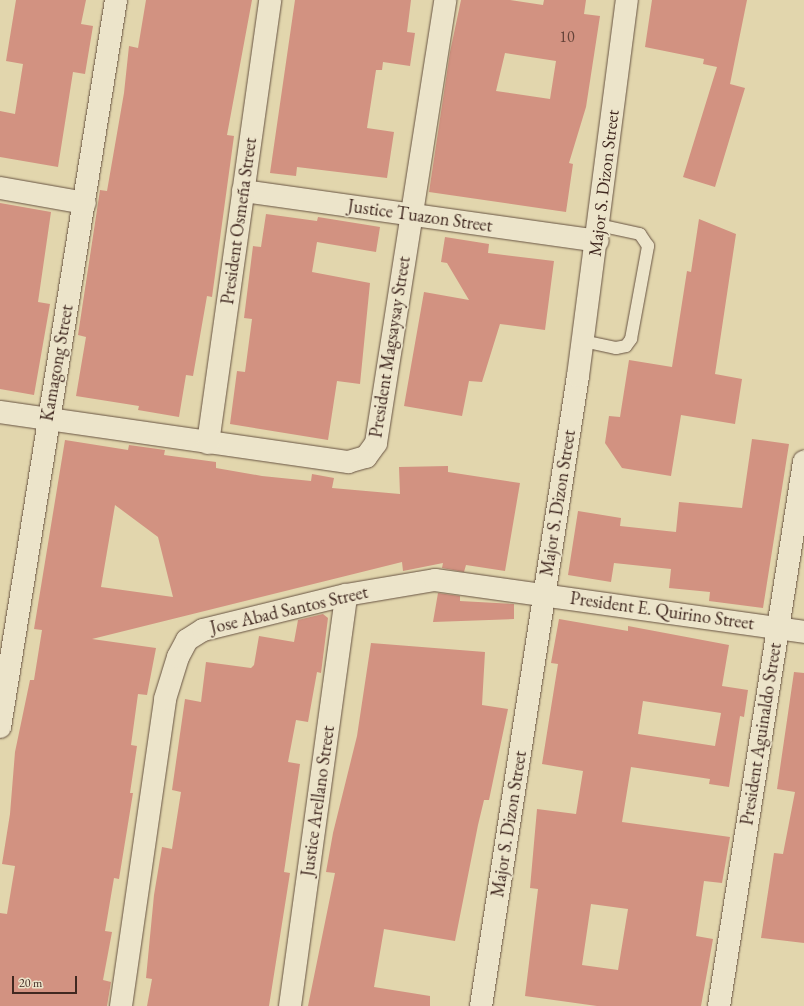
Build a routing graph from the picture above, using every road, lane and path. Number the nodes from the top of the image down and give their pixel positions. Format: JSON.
{"nodes":[{"id":1,"x":116,"y":0,"type":"edge"},
{"id":2,"x":270,"y":0,"type":"edge"},
{"id":3,"x":445,"y":0,"type":"edge"},
{"id":4,"x":627,"y":0,"type":"edge"},
{"id":5,"x":0,"y":188,"type":"edge"},
{"id":6,"x":244,"y":191,"type":"junction"},
{"id":7,"x":86,"y":203,"type":"junction"},
{"id":8,"x":412,"y":216,"type":"junction"},
{"id":9,"x":598,"y":233,"type":"junction"},
{"id":10,"x":583,"y":341,"type":"junction"},
{"id":11,"x":0,"y":412,"type":"edge"},
{"id":12,"x":47,"y":420,"type":"junction"},
{"id":13,"x":208,"y":443,"type":"junction"},
{"id":14,"x":804,"y":462,"type":"edge"},
{"id":15,"x":534,"y":594,"type":"junction"},
{"id":16,"x":346,"y":596,"type":"junction"},
{"id":17,"x":777,"y":627,"type":"junction"},
{"id":18,"x":804,"y":632,"type":"edge"},
{"id":19,"x":7,"y":638,"type":"edge"},
{"id":20,"x":0,"y":727,"type":"edge"},
{"id":21,"x":121,"y":1006,"type":"edge"},
{"id":22,"x":290,"y":1006,"type":"edge"},
{"id":23,"x":481,"y":1006,"type":"edge"},
{"id":24,"x":719,"y":1006,"type":"edge"}],
"edges":[{"from":1,"to":7,"type":"street","name":"Kamagong Street"},
{"from":2,"to":6,"type":"street","name":"President Osmeña Street"},
{"from":3,"to":8,"type":"street","name":"President Magsaysay Street"},
{"from":4,"to":9,"type":"street","name":"Major S. Dizon Street"},
{"from":5,"to":7,"type":"street"},
{"from":6,"to":8,"type":"street","name":"Justice Tuazon Street"},
{"from":6,"to":13,"type":"street","name":"President Osmeña Street"},
{"from":7,"to":12,"type":"street","name":"Kamagong Street"},
{"from":8,"to":9,"type":"street","name":"Justice Tuazon Street"},
{"from":8,"to":13,"type":"street","name":"President Magsaysay Street"},
{"from":9,"to":10,"type":"street","name":"Major S. Dizon Street"},
{"from":9,"to":10,"type":"lane"},
{"from":10,"to":15,"type":"street","name":"Major S. Dizon Street"},
{"from":11,"to":12,"type":"street","name":"President Magsaysay Street"},
{"from":12,"to":13,"type":"street","name":"President Magsaysay Street"},
{"from":12,"to":19,"type":"street","name":"Kamagong Street"},
{"from":14,"to":17,"type":"street","name":"President Aguinaldo Street"},
{"from":15,"to":16,"type":"street","name":"Jose Abad Santos Street"},
{"from":15,"to":17,"type":"street","name":"President E. Quirino Street"},
{"from":15,"to":23,"type":"street","name":"Major S. Dizon Street"},
{"from":16,"to":21,"type":"street","name":"Jose Abad Santos Street"},
{"from":16,"to":22,"type":"street","name":"Justice Arellano Street"},
{"from":17,"to":18,"type":"street","name":"President E. Quirino Street"},
{"from":17,"to":24,"type":"street","name":"President Aguinaldo Street"},
{"from":19,"to":20,"type":"street","name":"Kamagong Street"}]}
